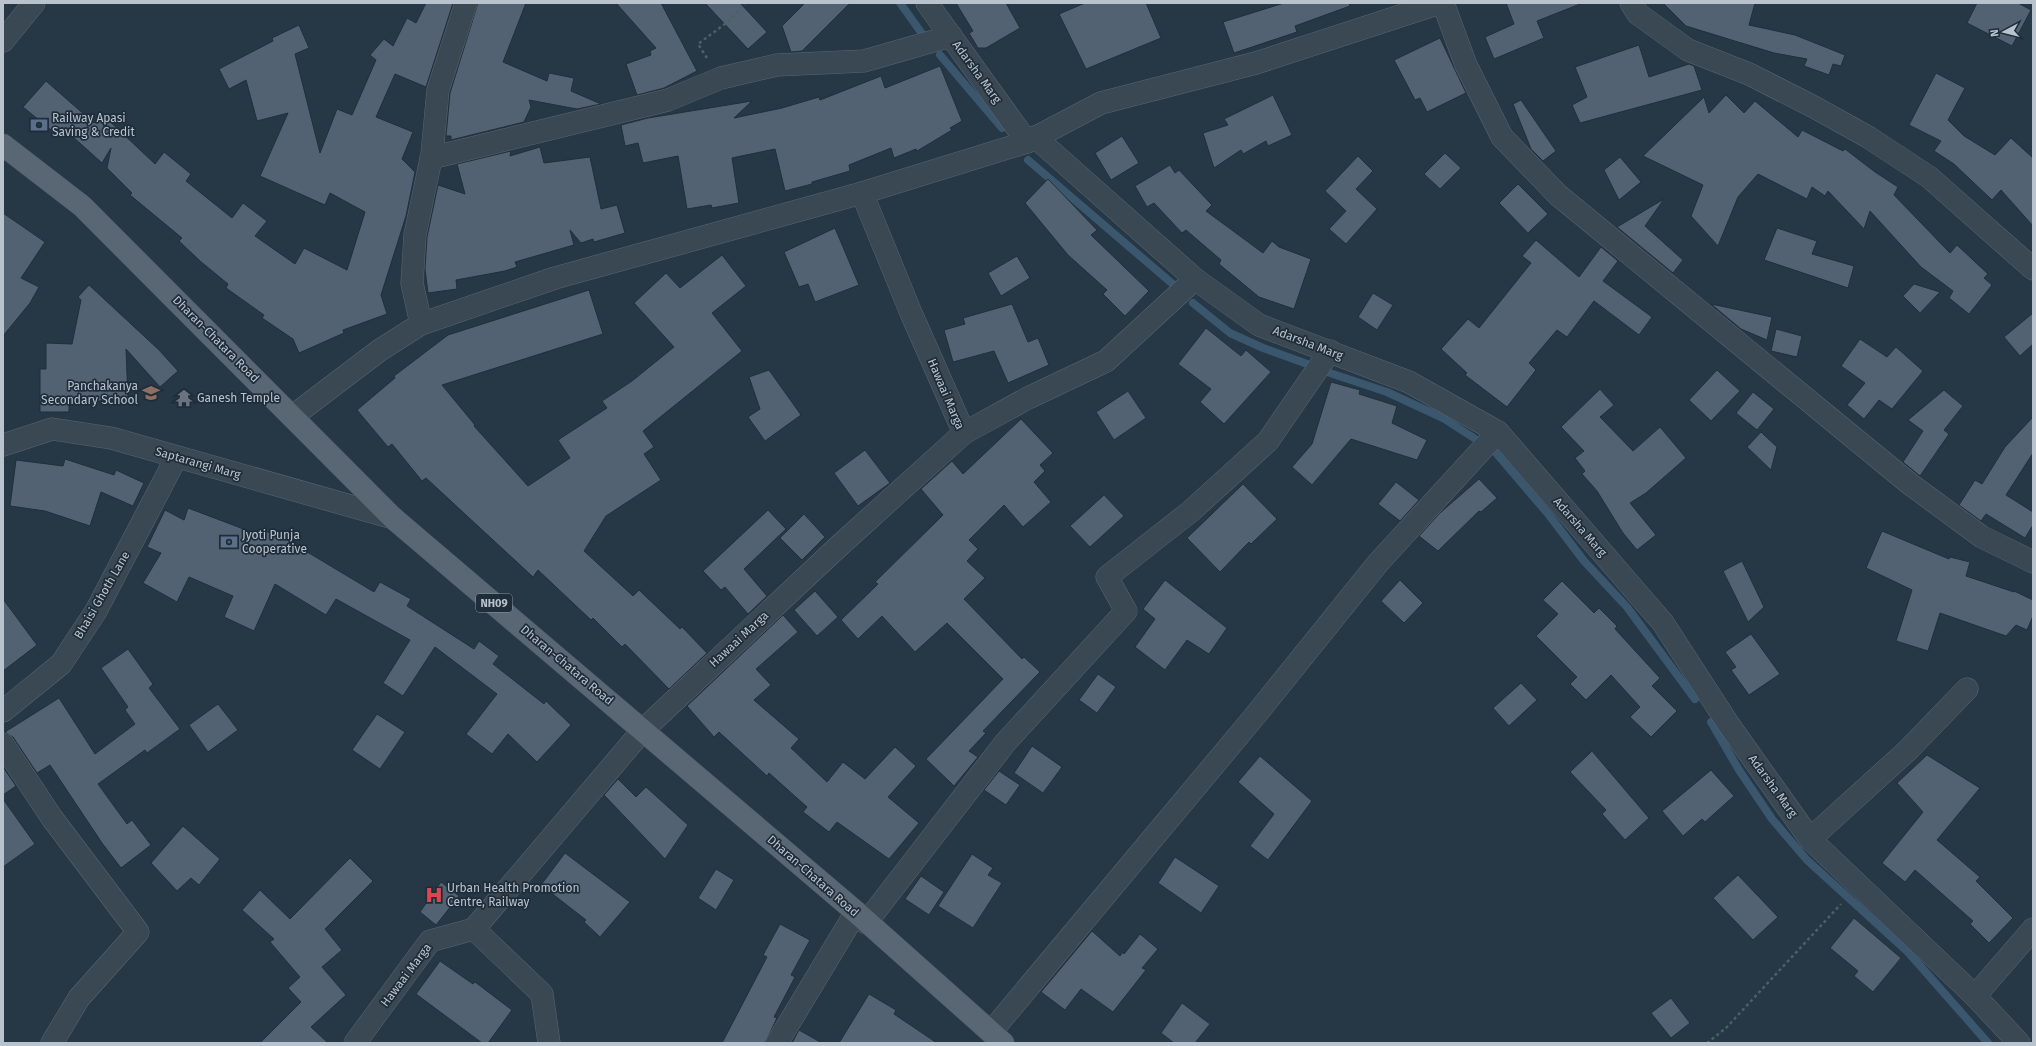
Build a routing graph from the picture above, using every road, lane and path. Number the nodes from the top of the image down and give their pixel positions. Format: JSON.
{"nodes":[{"id":1,"x":34,"y":3,"type":"edge"},
{"id":2,"x":466,"y":3,"type":"edge"},
{"id":3,"x":745,"y":3,"type":"edge"},
{"id":4,"x":927,"y":3,"type":"edge"},
{"id":5,"x":1440,"y":3,"type":"edge"},
{"id":6,"x":1443,"y":3,"type":"edge"},
{"id":7,"x":1630,"y":3,"type":"edge"},
{"id":8,"x":951,"y":36,"type":"junction"},
{"id":9,"x":3,"y":41,"type":"edge"},
{"id":10,"x":720,"y":78,"type":"junction"},
{"id":11,"x":1031,"y":139,"type":"junction"},
{"id":12,"x":3,"y":145,"type":"edge"},
{"id":13,"x":431,"y":158,"type":"junction"},
{"id":14,"x":862,"y":193,"type":"junction"},
{"id":15,"x":2033,"y":269,"type":"edge"},
{"id":16,"x":1195,"y":279,"type":"junction"},
{"id":17,"x":421,"y":324,"type":"junction"},
{"id":18,"x":1330,"y":351,"type":"junction"},
{"id":19,"x":293,"y":416,"type":"junction"},
{"id":20,"x":1498,"y":432,"type":"junction"},
{"id":21,"x":964,"y":433,"type":"junction"},
{"id":22,"x":3,"y":445,"type":"edge"},
{"id":23,"x":176,"y":458,"type":"junction"},
{"id":24,"x":393,"y":518,"type":"junction"},
{"id":25,"x":2033,"y":562,"type":"edge"},
{"id":26,"x":1968,"y":689,"type":"dead end"},
{"id":27,"x":3,"y":711,"type":"edge"},
{"id":28,"x":643,"y":730,"type":"junction"},
{"id":29,"x":3,"y":744,"type":"edge"},
{"id":30,"x":1810,"y":839,"type":"junction"},
{"id":31,"x":1859,"y":886,"type":"junction"},
{"id":32,"x":861,"y":917,"type":"junction"},
{"id":33,"x":474,"y":929,"type":"junction"},
{"id":34,"x":2033,"y":930,"type":"edge"},
{"id":35,"x":1975,"y":996,"type":"junction"},
{"id":36,"x":997,"y":1038,"type":"edge"},
{"id":37,"x":52,"y":1043,"type":"edge"},
{"id":38,"x":355,"y":1043,"type":"edge"},
{"id":39,"x":549,"y":1043,"type":"edge"},
{"id":40,"x":777,"y":1043,"type":"edge"},
{"id":41,"x":1706,"y":1043,"type":"edge"},
{"id":42,"x":2019,"y":1043,"type":"edge"}],
"edges":[{"from":1,"to":9,"type":"street"},
{"from":2,"to":13,"type":"street"},
{"from":3,"to":10,"type":"path"},
{"from":4,"to":8,"type":"street","name":"Adarsha Marg"},
{"from":5,"to":11,"type":"street"},
{"from":6,"to":25,"type":"street"},
{"from":7,"to":15,"type":"street"},
{"from":8,"to":10,"type":"street"},
{"from":8,"to":11,"type":"street","name":"Adarsha Marg"},
{"from":10,"to":13,"type":"street"},
{"from":11,"to":14,"type":"street"},
{"from":11,"to":16,"type":"street","name":"Adarsha Marg"},
{"from":12,"to":19,"type":"main road","name":"Dharan-Chatara Road","number":"NH09"},
{"from":13,"to":17,"type":"street"},
{"from":14,"to":17,"type":"street"},
{"from":14,"to":21,"type":"street","name":"Hawaai Marga"},
{"from":16,"to":18,"type":"street","name":"Adarsha Marg"},
{"from":16,"to":21,"type":"street"},
{"from":17,"to":19,"type":"street"},
{"from":18,"to":20,"type":"street","name":"Adarsha Marg"},
{"from":18,"to":32,"type":"street"},
{"from":19,"to":24,"type":"main road","name":"Dharan-Chatara Road","number":"NH09"},
{"from":20,"to":30,"type":"street","name":"Adarsha Marg"},
{"from":20,"to":36,"type":"street"},
{"from":21,"to":28,"type":"street","name":"Hawaai Marga"},
{"from":22,"to":23,"type":"street","name":"Saptarangi Marg"},
{"from":23,"to":24,"type":"street","name":"Saptarangi Marg"},
{"from":23,"to":27,"type":"street","name":"Bhaisi Ghoth Lane"},
{"from":24,"to":28,"type":"main road","name":"Dharan-Chatara Road","number":"NH09"},
{"from":26,"to":30,"type":"street"},
{"from":28,"to":32,"type":"main road","name":"Dharan-Chatara Road","number":"NH09"},
{"from":28,"to":33,"type":"street","name":"Hawaai Marga"},
{"from":29,"to":37,"type":"street"},
{"from":30,"to":31,"type":"street","name":"Adarsha Marg"},
{"from":31,"to":35,"type":"street","name":"Adarsha Marg"},
{"from":31,"to":41,"type":"path"},
{"from":32,"to":36,"type":"main road","name":"Dharan-Chatara Road","number":"NH09"},
{"from":32,"to":40,"type":"street"},
{"from":33,"to":38,"type":"street","name":"Hawaai Marga"},
{"from":33,"to":39,"type":"street"},
{"from":34,"to":35,"type":"street"},
{"from":35,"to":42,"type":"street","name":"Adarsha Marg"}]}
